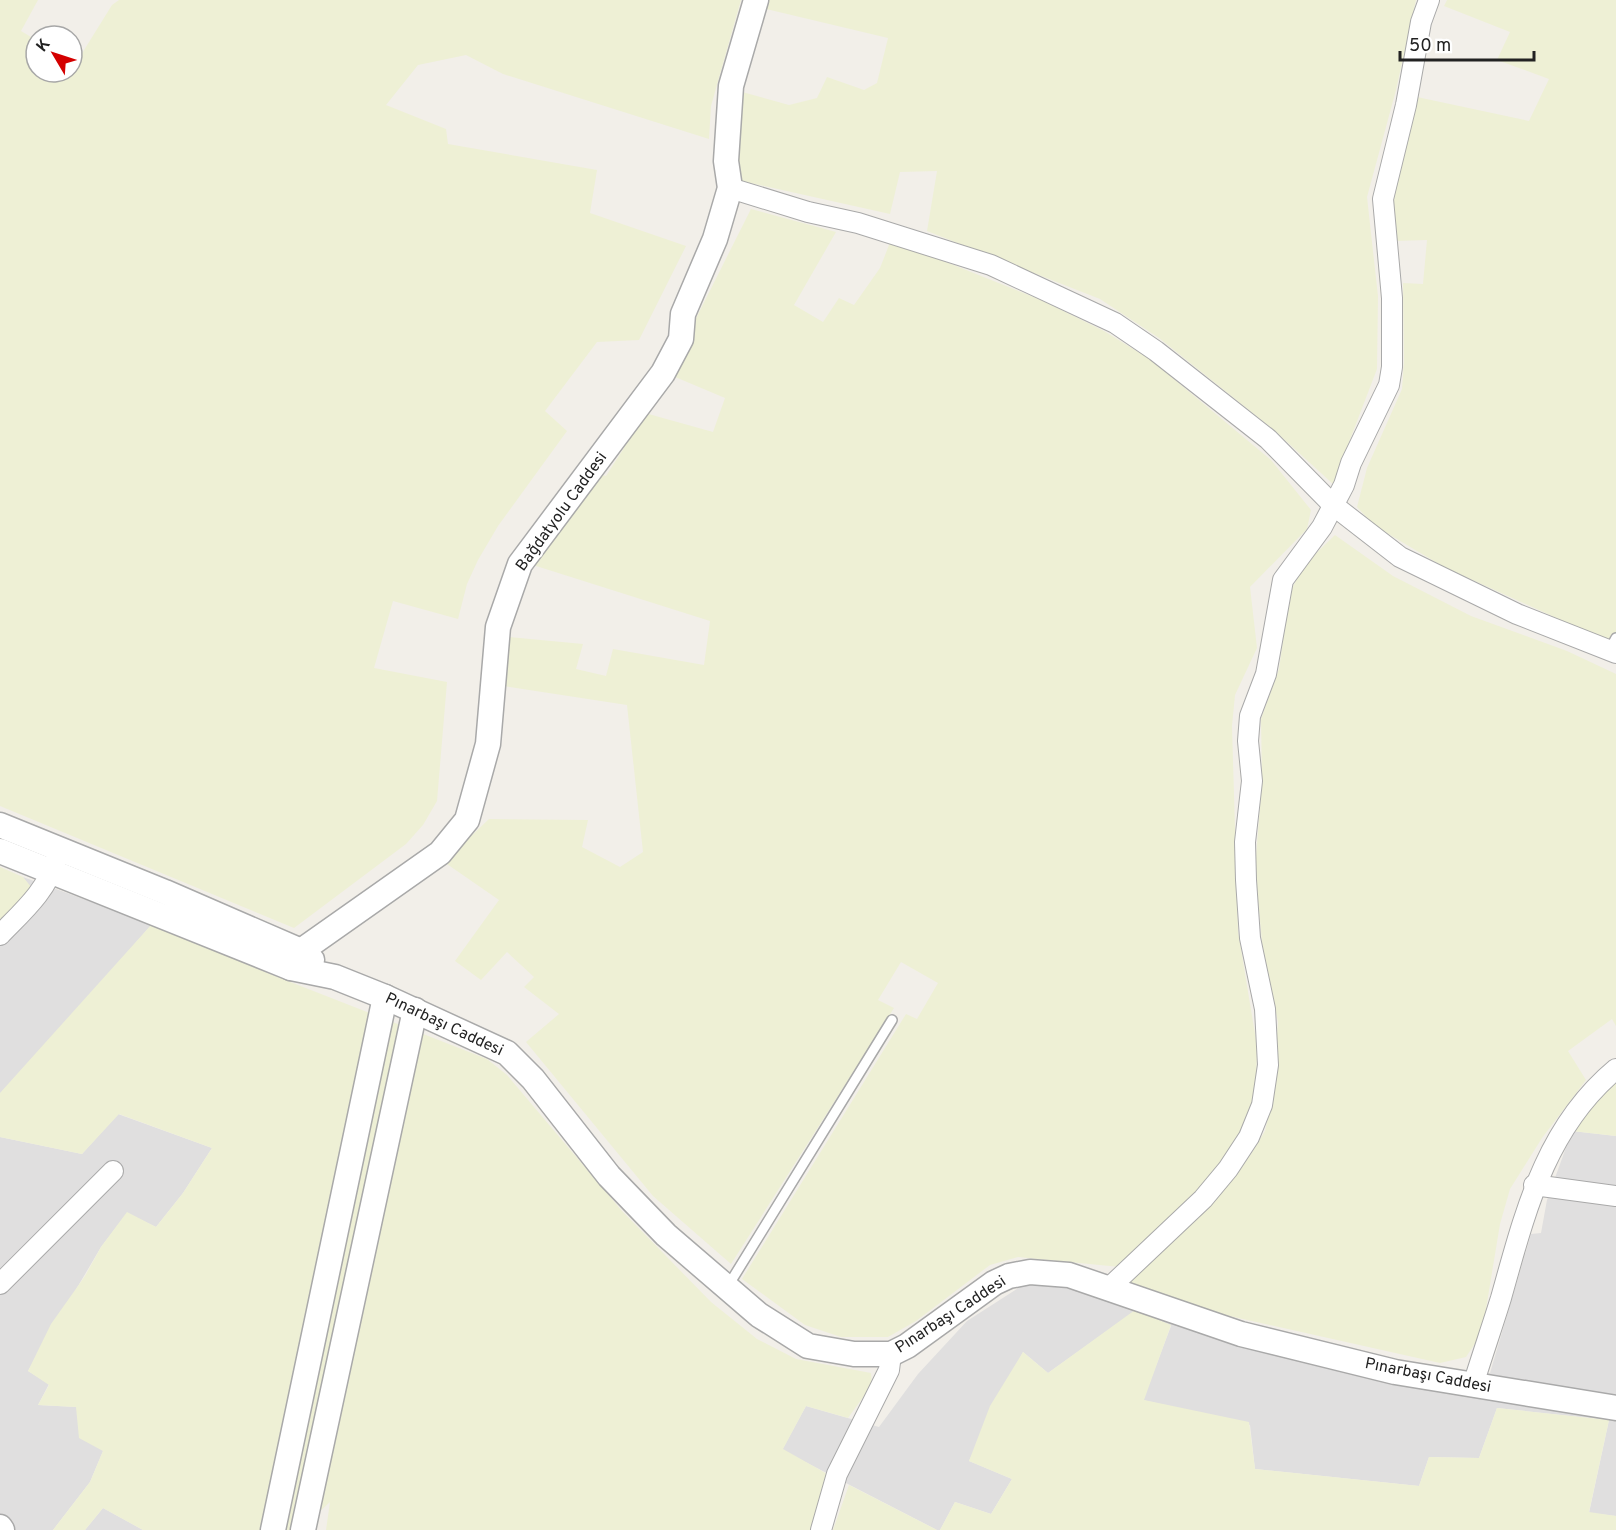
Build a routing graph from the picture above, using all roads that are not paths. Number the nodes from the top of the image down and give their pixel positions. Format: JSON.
{"nodes":[{"id":1,"x":756,"y":0,"type":"edge"},
{"id":2,"x":1430,"y":0,"type":"edge"},
{"id":3,"x":730,"y":188,"type":"junction"},
{"id":4,"x":1334,"y":505,"type":"junction"},
{"id":5,"x":1614,"y":647,"type":"edge"},
{"id":6,"x":0,"y":825,"type":"edge"},
{"id":7,"x":0,"y":851,"type":"edge"},
{"id":8,"x":55,"y":860,"type":"junction"},
{"id":9,"x":0,"y":936,"type":"edge"},
{"id":10,"x":296,"y":960,"type":"junction"},
{"id":11,"x":385,"y":997,"type":"junction"},
{"id":12,"x":415,"y":1010,"type":"junction"},
{"id":13,"x":892,"y":1020,"type":"dead end"},
{"id":14,"x":1616,"y":1070,"type":"edge"},
{"id":15,"x":113,"y":1171,"type":"dead end"},
{"id":16,"x":1534,"y":1185,"type":"junction"},
{"id":17,"x":1616,"y":1196,"type":"edge"},
{"id":18,"x":0,"y":1284,"type":"edge"},
{"id":19,"x":1110,"y":1287,"type":"junction"},
{"id":20,"x":726,"y":1288,"type":"junction"},
{"id":21,"x":891,"y":1354,"type":"junction"},
{"id":22,"x":1473,"y":1385,"type":"junction"},
{"id":23,"x":1616,"y":1408,"type":"edge"},
{"id":24,"x":273,"y":1530,"type":"edge"},
{"id":25,"x":303,"y":1530,"type":"edge"},
{"id":26,"x":822,"y":1530,"type":"edge"}],
"edges":[{"from":1,"to":3,"type":"street","name":"Bağdatyolu Caddesi"},
{"from":2,"to":4,"type":"street"},
{"from":3,"to":4,"type":"street"},
{"from":3,"to":10,"type":"street","name":"Bağdatyolu Caddesi"},
{"from":4,"to":5,"type":"street"},
{"from":4,"to":19,"type":"street"},
{"from":6,"to":8,"type":"street","name":"Pınarbaşı Caddesi"},
{"from":7,"to":8,"type":"street","name":"Pınarbaşı Caddesi"},
{"from":8,"to":9,"type":"street"},
{"from":8,"to":10,"type":"street","name":"Pınarbaşı Caddesi"},
{"from":10,"to":11,"type":"street","name":"Pınarbaşı Caddesi"},
{"from":11,"to":12,"type":"street","name":"Pınarbaşı Caddesi"},
{"from":11,"to":24,"type":"street"},
{"from":12,"to":20,"type":"street","name":"Pınarbaşı Caddesi"},
{"from":12,"to":25,"type":"street"},
{"from":13,"to":20,"type":"lane"},
{"from":14,"to":16,"type":"street"},
{"from":15,"to":18,"type":"street"},
{"from":16,"to":17,"type":"street"},
{"from":16,"to":22,"type":"street"},
{"from":19,"to":21,"type":"street","name":"Pınarbaşı Caddesi"},
{"from":19,"to":22,"type":"street","name":"Pınarbaşı Caddesi"},
{"from":20,"to":21,"type":"street","name":"Pınarbaşı Caddesi"},
{"from":21,"to":26,"type":"street"},
{"from":22,"to":23,"type":"street","name":"Pınarbaşı Caddesi"}]}
